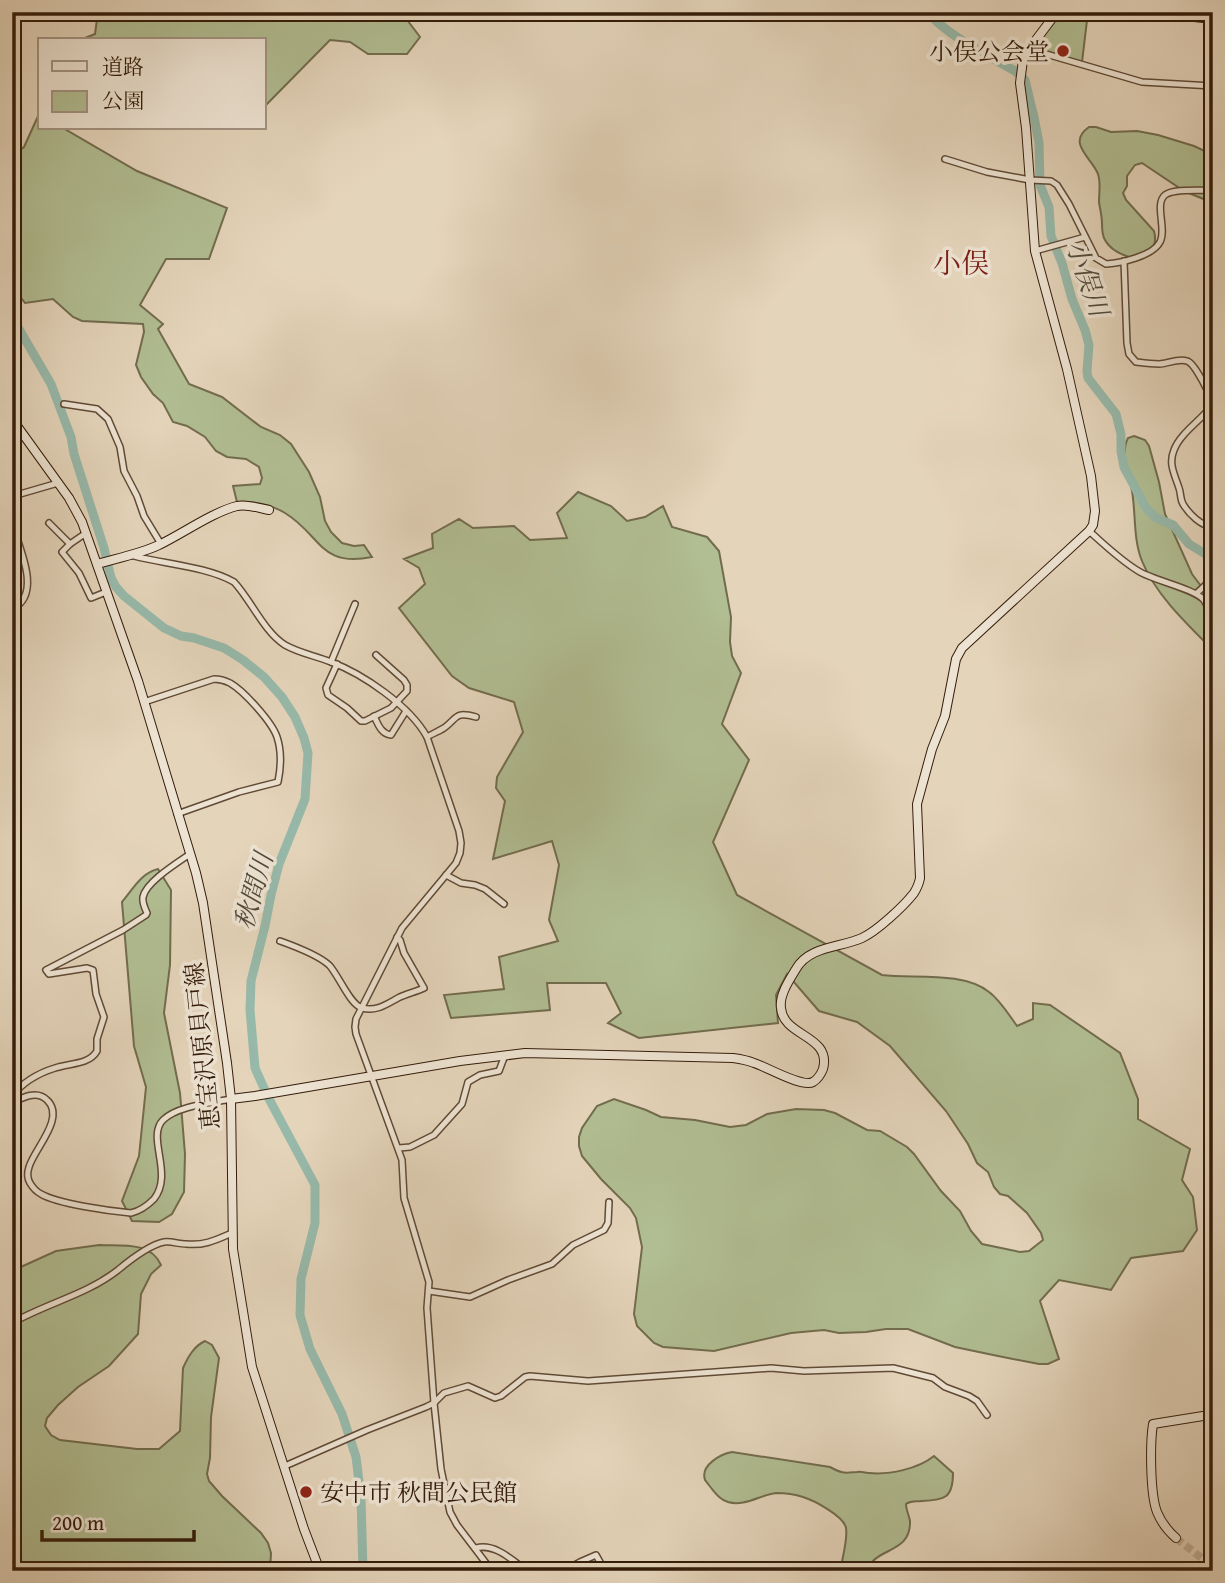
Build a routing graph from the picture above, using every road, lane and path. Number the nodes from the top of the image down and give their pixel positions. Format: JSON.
{"nodes":[{"id":1,"x":1056,"y":12,"type":"edge"},
{"id":2,"x":1147,"y":12,"type":"edge"},
{"id":3,"x":1213,"y":19,"type":"edge"},
{"id":4,"x":1029,"y":48,"type":"junction"},
{"id":5,"x":1213,"y":86,"type":"edge"},
{"id":6,"x":945,"y":159,"type":"dead end"},
{"id":7,"x":1030,"y":180,"type":"junction"},
{"id":8,"x":1213,"y":190,"type":"edge"},
{"id":9,"x":1086,"y":237,"type":"junction"},
{"id":10,"x":1035,"y":251,"type":"junction"},
{"id":11,"x":1124,"y":261,"type":"junction"},
{"id":12,"x":64,"y":404,"type":"dead end"},
{"id":13,"x":1213,"y":404,"type":"edge"},
{"id":14,"x":12,"y":419,"type":"edge"},
{"id":15,"x":58,"y":483,"type":"junction"},
{"id":16,"x":12,"y":504,"type":"edge"},
{"id":17,"x":269,"y":510,"type":"dead end"},
{"id":18,"x":49,"y":523,"type":"dead end"},
{"id":19,"x":12,"y":524,"type":"edge"},
{"id":20,"x":1213,"y":527,"type":"edge"},
{"id":21,"x":1089,"y":531,"type":"junction"},
{"id":22,"x":86,"y":533,"type":"junction"},
{"id":23,"x":70,"y":544,"type":"junction"},
{"id":24,"x":161,"y":544,"type":"junction"},
{"id":25,"x":133,"y":555,"type":"junction"},
{"id":26,"x":99,"y":564,"type":"junction"},
{"id":27,"x":1213,"y":578,"type":"edge"},
{"id":28,"x":106,"y":592,"type":"junction"},
{"id":29,"x":1197,"y":593,"type":"junction"},
{"id":30,"x":355,"y":604,"type":"dead end"},
{"id":31,"x":12,"y":609,"type":"edge"},
{"id":32,"x":1213,"y":620,"type":"edge"},
{"id":33,"x":376,"y":655,"type":"dead end"},
{"id":34,"x":334,"y":663,"type":"junction"},
{"id":35,"x":144,"y":702,"type":"junction"},
{"id":36,"x":395,"y":702,"type":"junction"},
{"id":37,"x":406,"y":711,"type":"junction"},
{"id":38,"x":374,"y":716,"type":"junction"},
{"id":39,"x":476,"y":717,"type":"dead end"},
{"id":40,"x":427,"y":737,"type":"junction"},
{"id":41,"x":177,"y":814,"type":"junction"},
{"id":42,"x":190,"y":854,"type":"junction"},
{"id":43,"x":446,"y":875,"type":"junction"},
{"id":44,"x":504,"y":904,"type":"dead end"},
{"id":45,"x":397,"y":937,"type":"junction"},
{"id":46,"x":280,"y":941,"type":"dead end"},
{"id":47,"x":362,"y":1009,"type":"junction"},
{"id":48,"x":505,"y":1055,"type":"junction"},
{"id":49,"x":372,"y":1076,"type":"junction"},
{"id":50,"x":12,"y":1096,"type":"edge"},
{"id":51,"x":231,"y":1099,"type":"junction"},
{"id":52,"x":12,"y":1103,"type":"edge"},
{"id":53,"x":399,"y":1148,"type":"junction"},
{"id":54,"x":610,"y":1202,"type":"dead end"},
{"id":55,"x":232,"y":1233,"type":"junction"},
{"id":56,"x":429,"y":1291,"type":"junction"},
{"id":57,"x":12,"y":1323,"type":"edge"},
{"id":58,"x":434,"y":1403,"type":"junction"},
{"id":59,"x":987,"y":1415,"type":"dead end"},
{"id":60,"x":1203,"y":1416,"type":"dead end"},
{"id":61,"x":285,"y":1466,"type":"junction"},
{"id":62,"x":1177,"y":1538,"type":"tunnel mouth"},
{"id":63,"x":476,"y":1548,"type":"junction"},
{"id":64,"x":320,"y":1571,"type":"edge"},
{"id":65,"x":492,"y":1571,"type":"edge"},
{"id":66,"x":527,"y":1571,"type":"edge"},
{"id":67,"x":564,"y":1571,"type":"edge"},
{"id":68,"x":605,"y":1571,"type":"edge"}],
"edges":[{"from":1,"to":4,"type":"street"},
{"from":2,"to":3,"type":"street"},
{"from":4,"to":5,"type":"street"},
{"from":4,"to":7,"type":"street"},
{"from":6,"to":7,"type":"street"},
{"from":7,"to":9,"type":"street"},
{"from":7,"to":10,"type":"street"},
{"from":8,"to":11,"type":"street"},
{"from":9,"to":10,"type":"street"},
{"from":9,"to":11,"type":"street"},
{"from":10,"to":21,"type":"street"},
{"from":11,"to":13,"type":"street"},
{"from":12,"to":24,"type":"street"},
{"from":13,"to":20,"type":"street"},
{"from":14,"to":15,"type":"street","name":"恵宝沢原貝戸線"},
{"from":15,"to":16,"type":"street"},
{"from":15,"to":22,"type":"street","name":"恵宝沢原貝戸線"},
{"from":17,"to":24,"type":"street"},
{"from":18,"to":23,"type":"street"},
{"from":19,"to":31,"type":"street"},
{"from":21,"to":29,"type":"street"},
{"from":21,"to":48,"type":"street"},
{"from":22,"to":23,"type":"street"},
{"from":22,"to":26,"type":"street","name":"恵宝沢原貝戸線"},
{"from":23,"to":28,"type":"street"},
{"from":24,"to":25,"type":"street"},
{"from":25,"to":26,"type":"street"},
{"from":25,"to":34,"type":"street"},
{"from":26,"to":28,"type":"street","name":"恵宝沢原貝戸線"},
{"from":27,"to":29,"type":"street"},
{"from":28,"to":35,"type":"street","name":"恵宝沢原貝戸線"},
{"from":29,"to":32,"type":"street"},
{"from":30,"to":34,"type":"street"},
{"from":33,"to":36,"type":"street"},
{"from":34,"to":36,"type":"street"},
{"from":34,"to":38,"type":"street"},
{"from":35,"to":41,"type":"street","name":"恵宝沢原貝戸線"},
{"from":35,"to":41,"type":"street"},
{"from":36,"to":37,"type":"street"},
{"from":36,"to":38,"type":"street"},
{"from":37,"to":38,"type":"street"},
{"from":37,"to":40,"type":"street"},
{"from":39,"to":40,"type":"street"},
{"from":40,"to":43,"type":"street"},
{"from":41,"to":42,"type":"street","name":"恵宝沢原貝戸線"},
{"from":42,"to":50,"type":"street"},
{"from":42,"to":51,"type":"street","name":"恵宝沢原貝戸線"},
{"from":43,"to":44,"type":"street"},
{"from":43,"to":45,"type":"street"},
{"from":45,"to":47,"type":"street"},
{"from":45,"to":47,"type":"street"},
{"from":46,"to":47,"type":"street"},
{"from":47,"to":49,"type":"street"},
{"from":48,"to":49,"type":"street"},
{"from":48,"to":53,"type":"street"},
{"from":49,"to":51,"type":"street"},
{"from":49,"to":53,"type":"street"},
{"from":51,"to":52,"type":"street"},
{"from":51,"to":55,"type":"street","name":"恵宝沢原貝戸線"},
{"from":53,"to":56,"type":"street"},
{"from":54,"to":56,"type":"street"},
{"from":55,"to":57,"type":"street"},
{"from":55,"to":61,"type":"street","name":"恵宝沢原貝戸線"},
{"from":56,"to":58,"type":"street"},
{"from":58,"to":59,"type":"street"},
{"from":58,"to":61,"type":"street"},
{"from":58,"to":63,"type":"street"},
{"from":60,"to":62,"type":"street"},
{"from":61,"to":64,"type":"street","name":"恵宝沢原貝戸線"},
{"from":63,"to":65,"type":"street"},
{"from":63,"to":66,"type":"street"},
{"from":67,"to":68,"type":"street"}]}
